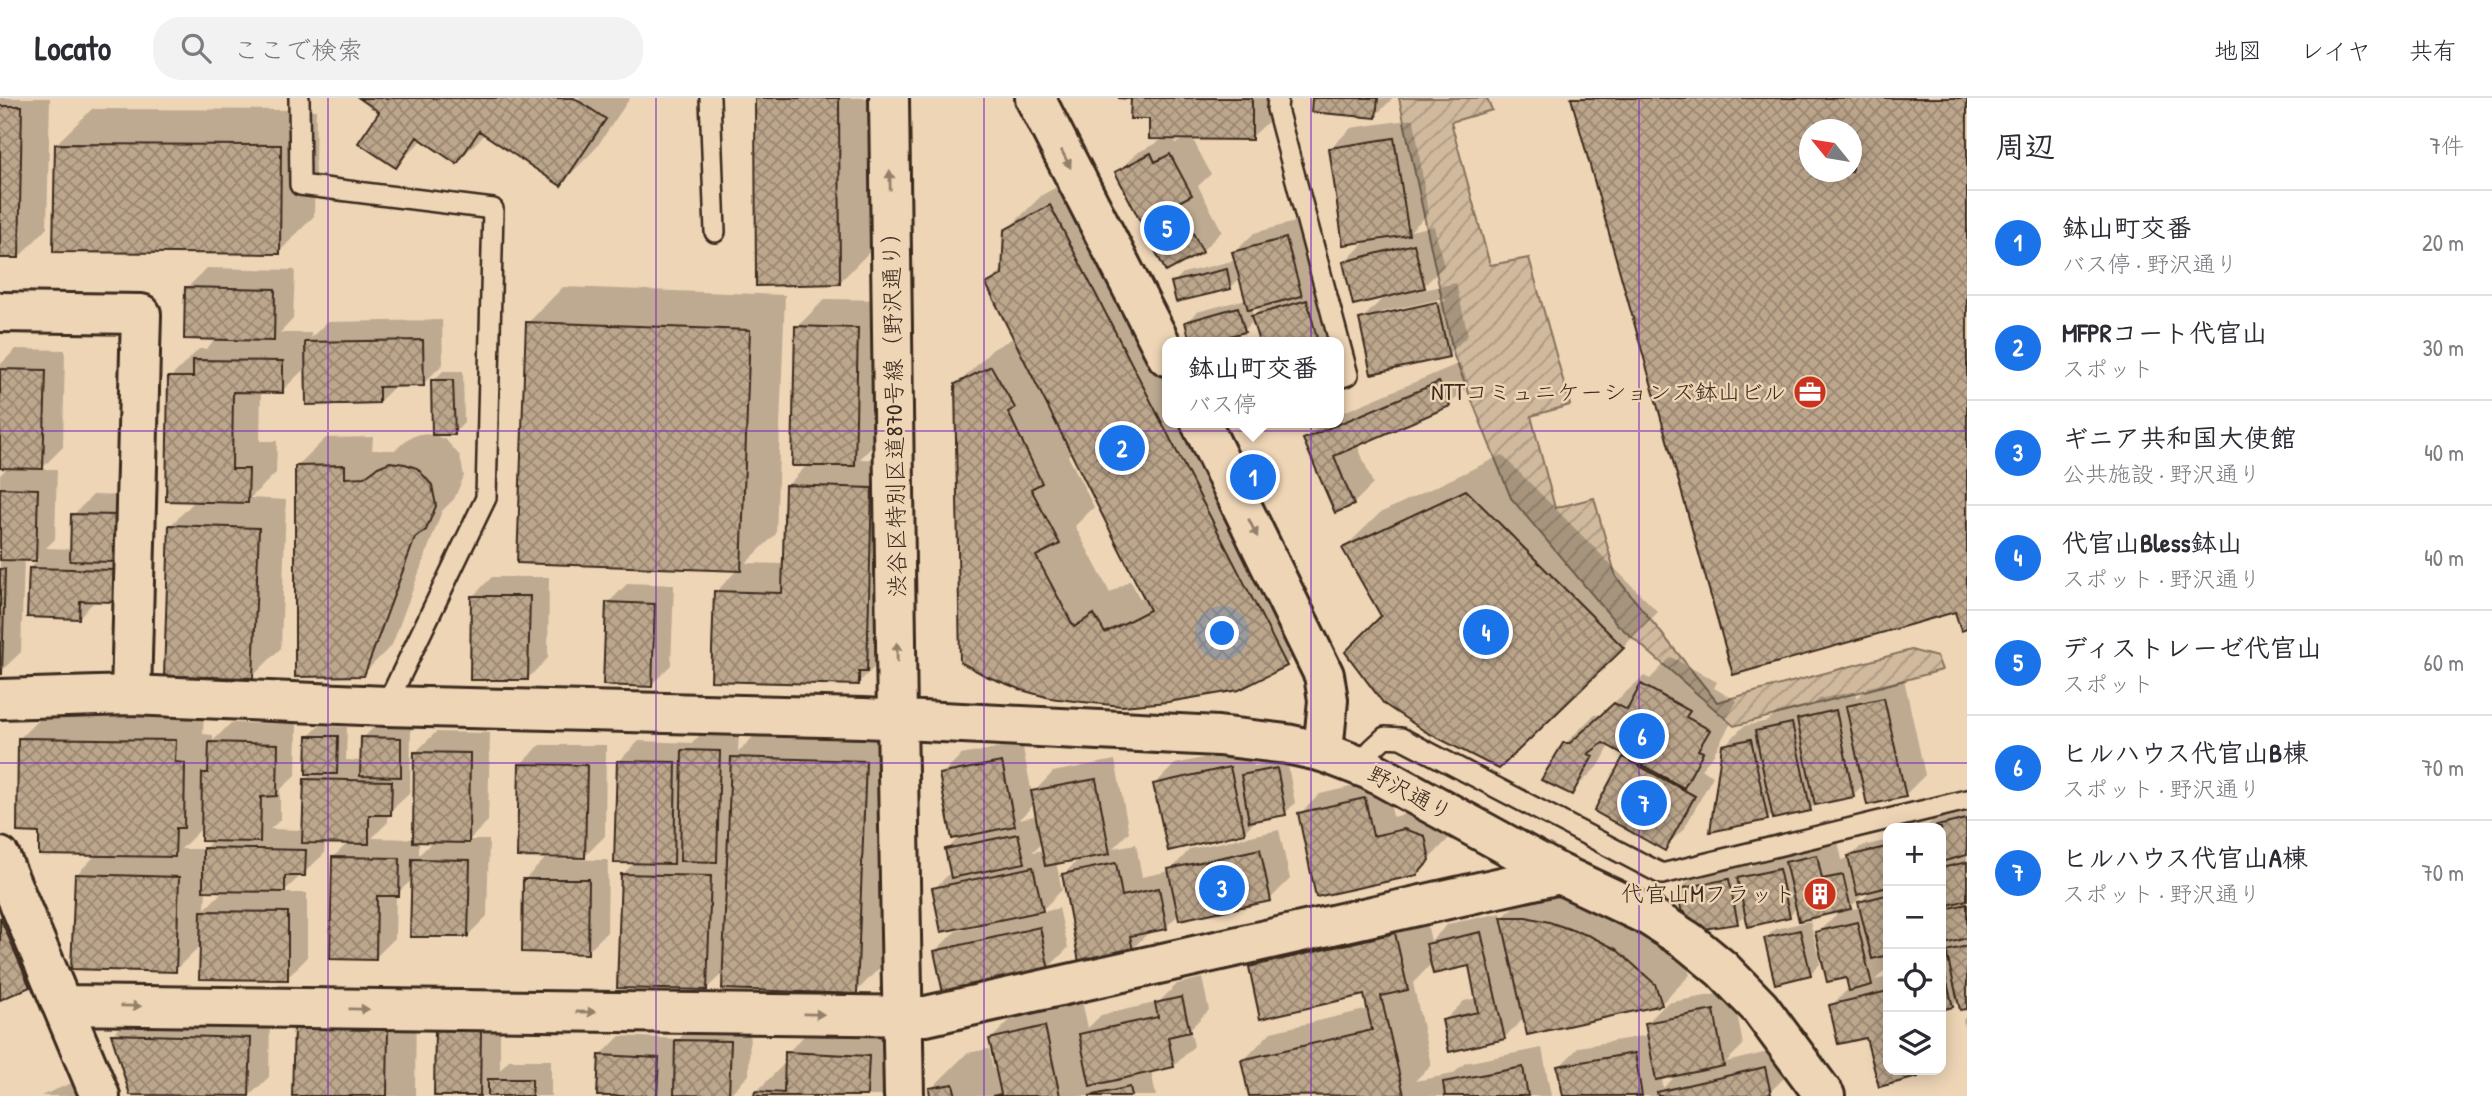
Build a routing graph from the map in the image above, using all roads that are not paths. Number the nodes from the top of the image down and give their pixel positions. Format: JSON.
{"nodes":[{"id":1,"x":299,"y":98,"type":"edge"},
{"id":2,"x":710,"y":98,"type":"edge"},
{"id":3,"x":889,"y":98,"type":"edge"},
{"id":4,"x":1035,"y":98,"type":"edge"},
{"id":5,"x":1278,"y":98,"type":"edge"},
{"id":6,"x":715,"y":232,"type":"dead end"},
{"id":7,"x":0,"y":312,"type":"edge"},
{"id":8,"x":1338,"y":337,"type":"edge"},
{"id":9,"x":1162,"y":346,"type":"edge"},
{"id":10,"x":1344,"y":360,"type":"edge"},
{"id":11,"x":1344,"y":376,"type":"edge"},
{"id":12,"x":1207,"y":428,"type":"edge"},
{"id":13,"x":131,"y":695,"type":"junction"},
{"id":14,"x":0,"y":699,"type":"edge"},
{"id":15,"x":386,"y":705,"type":"junction"},
{"id":16,"x":897,"y":720,"type":"junction"},
{"id":17,"x":1323,"y":751,"type":"junction"},
{"id":18,"x":1360,"y":766,"type":"junction"},
{"id":19,"x":1967,"y":800,"type":"edge"},
{"id":20,"x":0,"y":857,"type":"edge"},
{"id":21,"x":1560,"y":874,"type":"junction"},
{"id":22,"x":63,"y":1005,"type":"junction"},
{"id":23,"x":903,"y":1016,"type":"junction"},
{"id":24,"x":100,"y":1096,"type":"edge"},
{"id":25,"x":904,"y":1096,"type":"edge"},
{"id":26,"x":1825,"y":1096,"type":"edge"}],
"edges":[{"from":1,"to":15,"type":"lane"},
{"from":2,"to":6,"type":"lane"},
{"from":16,"to":3,"type":"street","name":"渋谷区特別区道870号線（野沢通り）","one_way":true},
{"from":4,"to":9,"type":"street","one_way":true},
{"from":5,"to":8,"type":"lane"},
{"from":7,"to":13,"type":"street"},
{"from":10,"to":11,"type":"lane"},
{"from":12,"to":17,"type":"street","one_way":true},
{"from":13,"to":14,"type":"street","name":"野沢通り"},
{"from":13,"to":15,"type":"street","name":"野沢通り"},
{"from":15,"to":16,"type":"street","name":"野沢通り"},
{"from":16,"to":17,"type":"street","name":"野沢通り"},
{"from":16,"to":23,"type":"street","name":"渋谷区特別区道870号線（野沢通り）"},
{"from":17,"to":18,"type":"street","name":"野沢通り"},
{"from":18,"to":19,"type":"lane"},
{"from":18,"to":21,"type":"street","name":"野沢通り"},
{"from":20,"to":22,"type":"street"},
{"from":21,"to":23,"type":"street"},
{"from":21,"to":26,"type":"street","name":"野沢通り"},
{"from":22,"to":23,"type":"street","one_way":true},
{"from":22,"to":24,"type":"street"},
{"from":23,"to":25,"type":"street","name":"渋谷区特別区道870号線（野沢通り）"}]}
